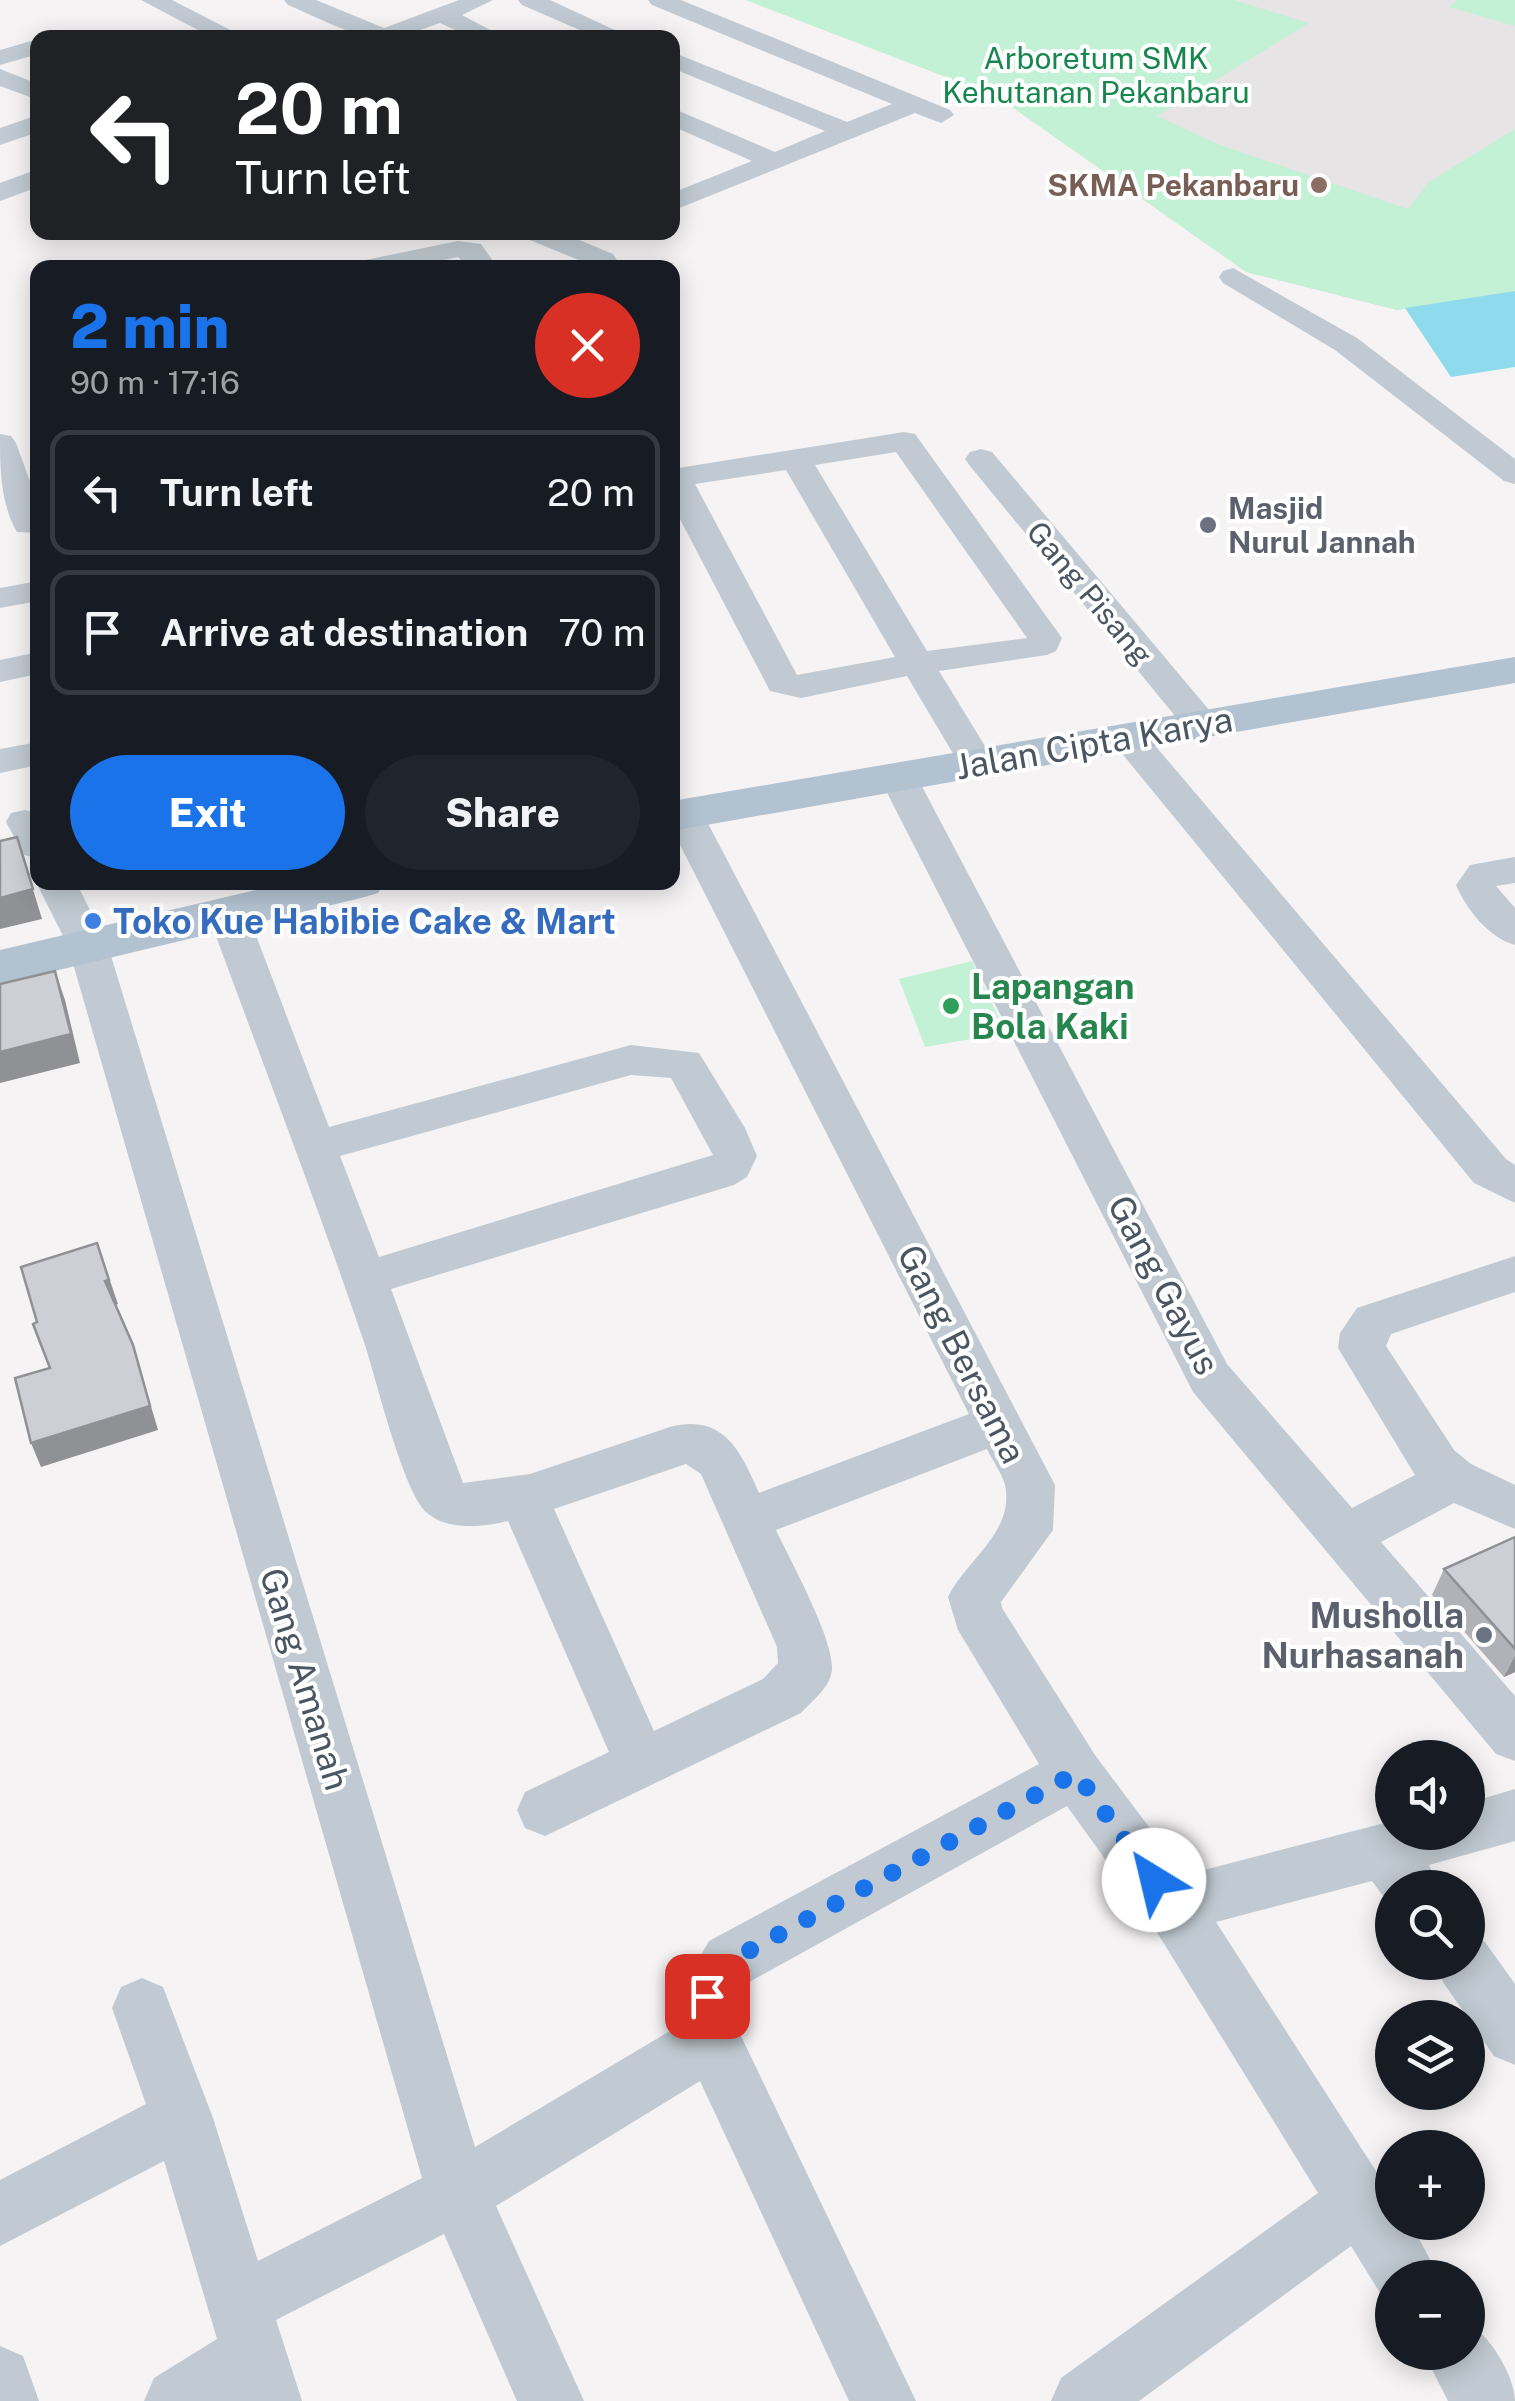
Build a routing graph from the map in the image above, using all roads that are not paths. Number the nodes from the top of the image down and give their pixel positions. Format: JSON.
{"nodes":[{"id":1,"x":154,"y":0,"type":"edge"},
{"id":2,"x":296,"y":0,"type":"edge"},
{"id":3,"x":481,"y":0,"type":"edge"},
{"id":4,"x":530,"y":0,"type":"edge"},
{"id":5,"x":660,"y":0,"type":"edge"},
{"id":6,"x":441,"y":15,"type":"junction"},
{"id":7,"x":217,"y":30,"type":"edge"},
{"id":8,"x":367,"y":30,"type":"edge"},
{"id":9,"x":401,"y":30,"type":"edge"},
{"id":10,"x":475,"y":30,"type":"edge"},
{"id":11,"x":601,"y":30,"type":"edge"},
{"id":12,"x":30,"y":49,"type":"edge"},
{"id":13,"x":784,"y":50,"type":"junction"},
{"id":14,"x":0,"y":58,"type":"edge"},
{"id":15,"x":680,"y":62,"type":"edge"},
{"id":16,"x":710,"y":75,"type":"junction"},
{"id":17,"x":0,"y":77,"type":"edge"},
{"id":18,"x":680,"y":85,"type":"edge"},
{"id":19,"x":30,"y":90,"type":"edge"},
{"id":20,"x":915,"y":104,"type":"junction"},
{"id":21,"x":940,"y":115,"type":"dead end"},
{"id":22,"x":680,"y":120,"type":"edge"},
{"id":23,"x":30,"y":126,"type":"edge"},
{"id":24,"x":703,"y":130,"type":"junction"},
{"id":25,"x":846,"y":131,"type":"junction"},
{"id":26,"x":0,"y":137,"type":"edge"},
{"id":27,"x":680,"y":140,"type":"edge"},
{"id":28,"x":772,"y":160,"type":"junction"},
{"id":29,"x":30,"y":180,"type":"edge"},
{"id":30,"x":0,"y":192,"type":"edge"},
{"id":31,"x":680,"y":200,"type":"edge"},
{"id":32,"x":558,"y":240,"type":"edge"},
{"id":33,"x":592,"y":252,"type":"edge"},
{"id":34,"x":407,"y":260,"type":"edge"},
{"id":35,"x":478,"y":260,"type":"edge"},
{"id":36,"x":1233,"y":278,"type":"dead end"},
{"id":37,"x":0,"y":442,"type":"edge"},
{"id":38,"x":795,"y":458,"type":"junction"},
{"id":39,"x":981,"y":459,"type":"dead end"},
{"id":40,"x":1515,"y":474,"type":"edge"},
{"id":41,"x":680,"y":477,"type":"edge"},
{"id":42,"x":680,"y":488,"type":"edge"},
{"id":43,"x":22,"y":527,"type":"edge"},
{"id":44,"x":916,"y":664,"type":"junction"},
{"id":45,"x":30,"y":665,"type":"edge"},
{"id":46,"x":1515,"y":670,"type":"edge"},
{"id":47,"x":0,"y":671,"type":"edge"},
{"id":48,"x":1202,"y":724,"type":"junction"},
{"id":49,"x":1128,"y":737,"type":"junction"},
{"id":50,"x":30,"y":755,"type":"edge"},
{"id":51,"x":0,"y":761,"type":"edge"},
{"id":52,"x":976,"y":764,"type":"junction"},
{"id":53,"x":898,"y":777,"type":"junction"},
{"id":54,"x":680,"y":815,"type":"edge"},
{"id":55,"x":680,"y":819,"type":"edge"},
{"id":56,"x":1515,"y":870,"type":"edge"},
{"id":57,"x":60,"y":890,"type":"edge"},
{"id":58,"x":325,"y":890,"type":"edge"},
{"id":59,"x":227,"y":912,"type":"junction"},
{"id":60,"x":1515,"y":930,"type":"edge"},
{"id":61,"x":88,"y":946,"type":"junction"},
{"id":62,"x":0,"y":967,"type":"edge"},
{"id":63,"x":314,"y":1147,"type":"junction"},
{"id":64,"x":1515,"y":1186,"type":"edge"},
{"id":65,"x":1515,"y":1274,"type":"edge"},
{"id":66,"x":364,"y":1280,"type":"junction"},
{"id":67,"x":997,"y":1424,"type":"junction"},
{"id":68,"x":1453,"y":1479,"type":"junction"},
{"id":69,"x":523,"y":1497,"type":"junction"},
{"id":70,"x":1515,"y":1508,"type":"edge"},
{"id":71,"x":746,"y":1519,"type":"junction"},
{"id":72,"x":1347,"y":1536,"type":"junction"},
{"id":73,"x":1515,"y":1736,"type":"edge"},
{"id":74,"x":642,"y":1763,"type":"junction"},
{"id":75,"x":1076,"y":1773,"type":"junction"},
{"id":76,"x":546,"y":1810,"type":"dead end"},
{"id":77,"x":1515,"y":1816,"type":"edge"},
{"id":78,"x":1485,"y":1824,"type":"edge"},
{"id":79,"x":1427,"y":1850,"type":"edge"},
{"id":80,"x":1398,"y":1870,"type":"edge"},
{"id":81,"x":1375,"y":1874,"type":"edge"},
{"id":82,"x":1173,"y":1906,"type":"junction"},
{"id":83,"x":1477,"y":1980,"type":"edge"},
{"id":84,"x":142,"y":2008,"type":"dead end"},
{"id":85,"x":1515,"y":2035,"type":"edge"},
{"id":86,"x":712,"y":2040,"type":"junction"},
{"id":87,"x":182,"y":2118,"type":"junction"},
{"id":88,"x":458,"y":2194,"type":"junction"},
{"id":89,"x":1360,"y":2201,"type":"junction"},
{"id":90,"x":0,"y":2214,"type":"edge"},
{"id":91,"x":1397,"y":2260,"type":"edge"},
{"id":92,"x":255,"y":2353,"type":"edge"},
{"id":93,"x":1467,"y":2370,"type":"edge"},
{"id":94,"x":0,"y":2379,"type":"edge"},
{"id":95,"x":6,"y":2401,"type":"edge"},
{"id":96,"x":177,"y":2401,"type":"edge"},
{"id":97,"x":551,"y":2401,"type":"edge"},
{"id":98,"x":883,"y":2401,"type":"edge"},
{"id":99,"x":1084,"y":2401,"type":"edge"},
{"id":100,"x":1486,"y":2401,"type":"edge"}],
"edges":[{"from":1,"to":7,"type":"street"},
{"from":2,"to":8,"type":"street"},
{"from":3,"to":6,"type":"street"},
{"from":4,"to":11,"type":"street"},
{"from":5,"to":13,"type":"street"},
{"from":6,"to":9,"type":"street"},
{"from":6,"to":10,"type":"street"},
{"from":12,"to":14,"type":"street"},
{"from":13,"to":16,"type":"street"},
{"from":13,"to":20,"type":"street"},
{"from":15,"to":16,"type":"street"},
{"from":16,"to":18,"type":"street"},
{"from":16,"to":25,"type":"street"},
{"from":17,"to":19,"type":"street"},
{"from":20,"to":21,"type":"street"},
{"from":20,"to":25,"type":"street"},
{"from":22,"to":24,"type":"street"},
{"from":23,"to":26,"type":"street"},
{"from":24,"to":27,"type":"street"},
{"from":24,"to":28,"type":"street"},
{"from":25,"to":28,"type":"street"},
{"from":28,"to":31,"type":"street"},
{"from":29,"to":30,"type":"street"},
{"from":32,"to":33,"type":"street"},
{"from":34,"to":35,"type":"street"},
{"from":36,"to":40,"type":"street"},
{"from":37,"to":43,"type":"street"},
{"from":38,"to":41,"type":"street"},
{"from":38,"to":44,"type":"street"},
{"from":38,"to":44,"type":"street"},
{"from":39,"to":48,"type":"street","name":"Gang Pisang"},
{"from":42,"to":44,"type":"street"},
{"from":44,"to":52,"type":"street"},
{"from":45,"to":47,"type":"street"},
{"from":46,"to":48,"type":"main road","name":"Jalan Cipta Karya"},
{"from":48,"to":49,"type":"main road","name":"Jalan Cipta Karya"},
{"from":49,"to":52,"type":"main road","name":"Jalan Cipta Karya"},
{"from":49,"to":64,"type":"street"},
{"from":50,"to":51,"type":"street"},
{"from":52,"to":53,"type":"main road","name":"Jalan Cipta Karya"},
{"from":53,"to":54,"type":"main road","name":"Jalan Cipta Karya"},
{"from":53,"to":72,"type":"street","name":"Gang Gayus"},
{"from":55,"to":67,"type":"street","name":"Gang Bersama"},
{"from":56,"to":60,"type":"street"},
{"from":57,"to":61,"type":"street","name":"Gang Amanah"},
{"from":58,"to":59,"type":"main road"},
{"from":59,"to":61,"type":"main road"},
{"from":59,"to":63,"type":"street"},
{"from":61,"to":62,"type":"main road"},
{"from":61,"to":88,"type":"street","name":"Gang Amanah"},
{"from":63,"to":66,"type":"street"},
{"from":63,"to":66,"type":"street"},
{"from":65,"to":68,"type":"street"},
{"from":66,"to":69,"type":"street"},
{"from":67,"to":71,"type":"street"},
{"from":67,"to":75,"type":"street","name":"Gang Bersama"},
{"from":68,"to":70,"type":"street"},
{"from":68,"to":72,"type":"street"},
{"from":69,"to":71,"type":"street"},
{"from":69,"to":74,"type":"street"},
{"from":71,"to":74,"type":"street"},
{"from":72,"to":73,"type":"street","name":"Gang Gayus"},
{"from":74,"to":76,"type":"street"},
{"from":75,"to":82,"type":"street","name":"Gang Bersama"},
{"from":75,"to":86,"type":"street"},
{"from":77,"to":78,"type":"street"},
{"from":79,"to":80,"type":"street"},
{"from":81,"to":82,"type":"street"},
{"from":82,"to":89,"type":"street","name":"Gang Bersama"},
{"from":83,"to":85,"type":"street"},
{"from":84,"to":87,"type":"street"},
{"from":86,"to":88,"type":"street"},
{"from":86,"to":98,"type":"street"},
{"from":87,"to":90,"type":"street"},
{"from":87,"to":92,"type":"street"},
{"from":88,"to":92,"type":"street"},
{"from":88,"to":97,"type":"street","name":"Gang Amanah"},
{"from":89,"to":91,"type":"street","name":"Gang Bersama"},
{"from":89,"to":99,"type":"street"},
{"from":92,"to":96,"type":"street"},
{"from":93,"to":100,"type":"street"},
{"from":94,"to":95,"type":"street"}]}
